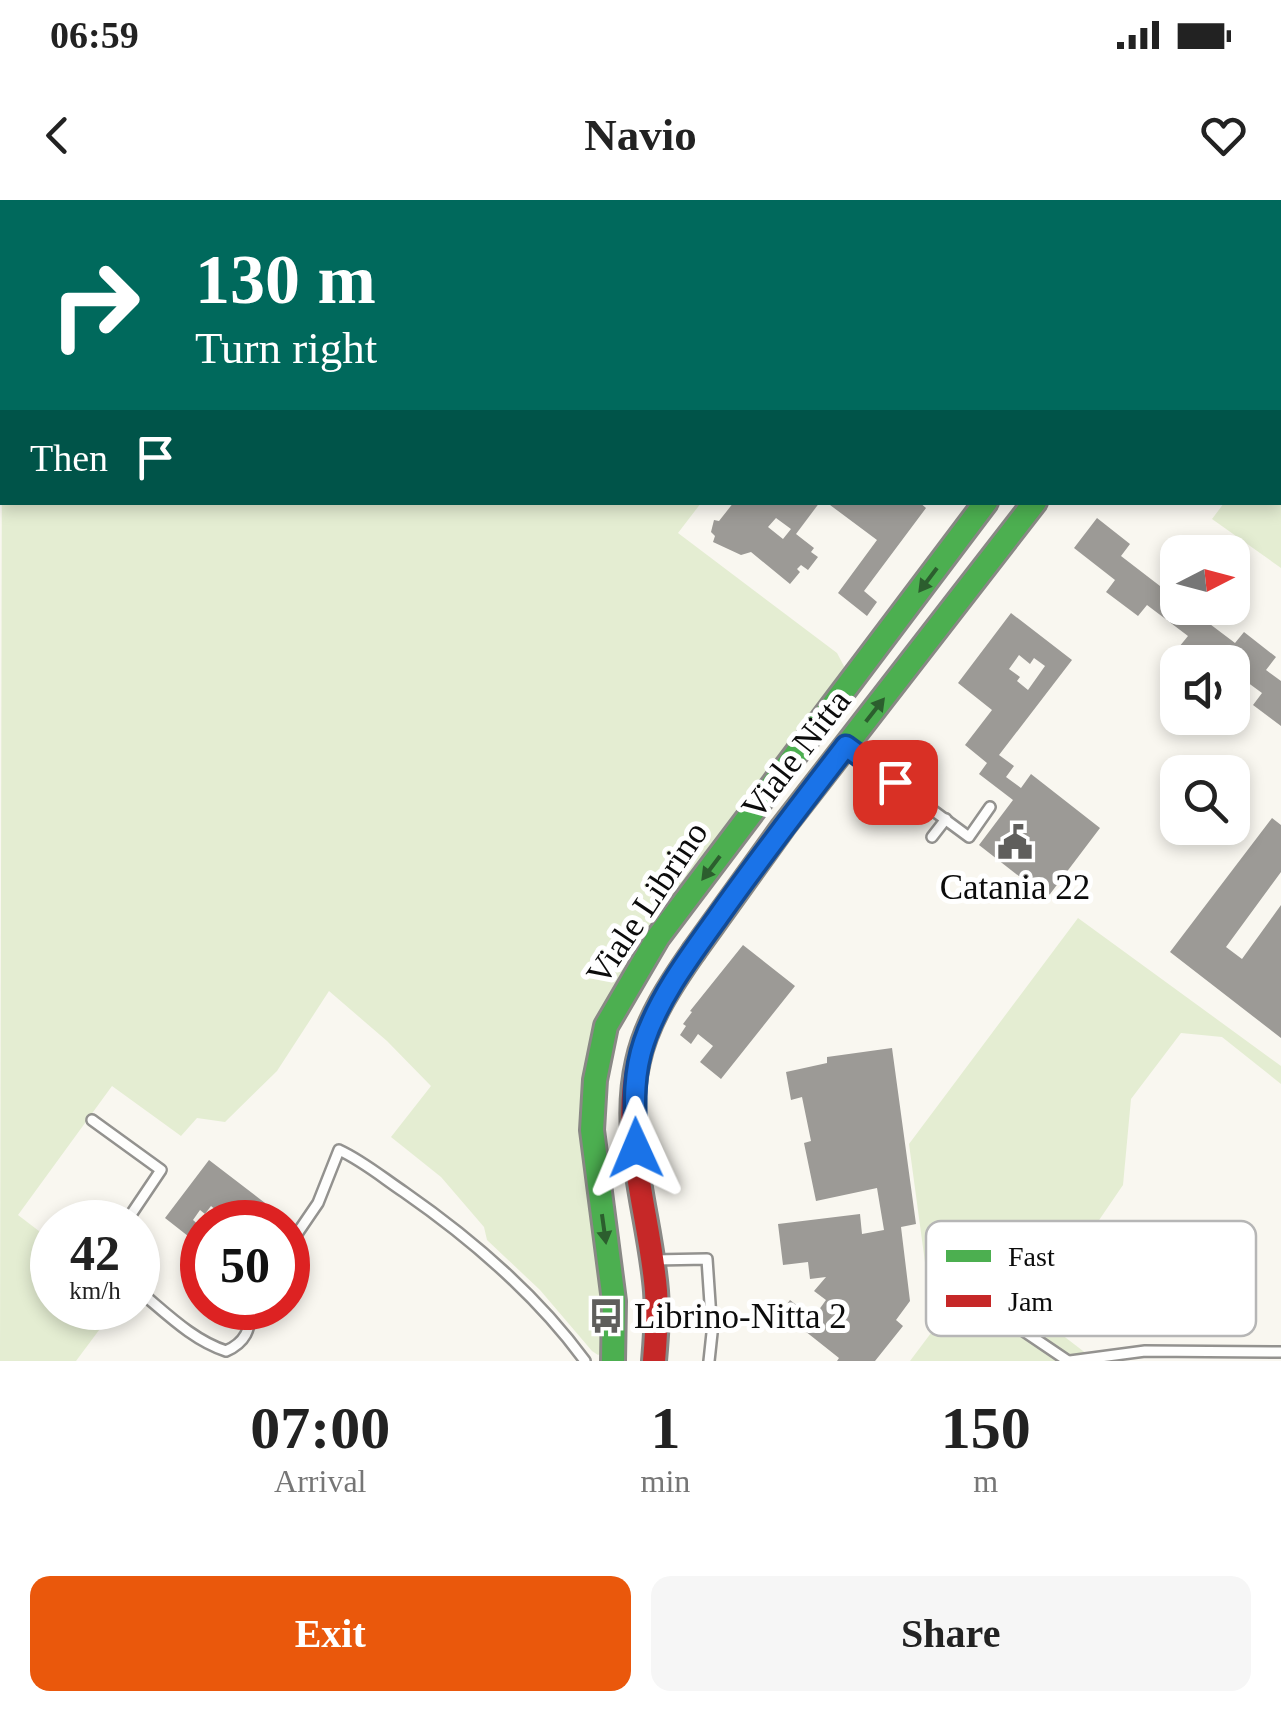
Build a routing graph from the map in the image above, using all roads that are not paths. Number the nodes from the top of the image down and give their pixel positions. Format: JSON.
{"nodes":[{"id":1,"x":984,"y":505,"type":"edge"},
{"id":2,"x":1033,"y":505,"type":"edge"},
{"id":3,"x":846,"y":746,"type":"junction"},
{"id":4,"x":895,"y":782,"type":"junction"},
{"id":5,"x":882,"y":798,"type":"dead end"},
{"id":6,"x":990,"y":807,"type":"dead end"},
{"id":7,"x":946,"y":820,"type":"junction"},
{"id":8,"x":932,"y":837,"type":"dead end"},
{"id":9,"x":92,"y":1120,"type":"dead end"},
{"id":10,"x":141,"y":1200,"type":"edge"},
{"id":11,"x":310,"y":1215,"type":"edge"},
{"id":12,"x":650,"y":1260,"type":"junction"},
{"id":13,"x":160,"y":1307,"type":"edge"},
{"id":14,"x":180,"y":1323,"type":"edge"},
{"id":15,"x":188,"y":1330,"type":"edge"},
{"id":16,"x":248,"y":1330,"type":"edge"},
{"id":17,"x":1032,"y":1336,"type":"edge"},
{"id":18,"x":1281,"y":1352,"type":"edge"},
{"id":19,"x":585,"y":1361,"type":"edge"},
{"id":20,"x":613,"y":1361,"type":"edge"},
{"id":21,"x":654,"y":1361,"type":"edge"},
{"id":22,"x":709,"y":1361,"type":"edge"},
{"id":23,"x":1069,"y":1361,"type":"edge"}],
"edges":[{"from":1,"to":20,"type":"main road","name":"Viale Librino","one_way":true},
{"from":3,"to":2,"type":"main road","name":"Viale Nitta","one_way":true},
{"from":3,"to":4,"type":"lane"},
{"from":3,"to":12,"type":"main road","name":"Viale Nitta"},
{"from":4,"to":5,"type":"lane"},
{"from":4,"to":7,"type":"lane"},
{"from":6,"to":7,"type":"lane"},
{"from":7,"to":8,"type":"lane"},
{"from":9,"to":10,"type":"lane"},
{"from":11,"to":19,"type":"lane"},
{"from":12,"to":21,"type":"main road","name":"Viale Nitta"},
{"from":12,"to":22,"type":"lane"},
{"from":13,"to":14,"type":"lane"},
{"from":15,"to":16,"type":"lane"},
{"from":17,"to":23,"type":"lane"},
{"from":18,"to":23,"type":"lane"}]}
